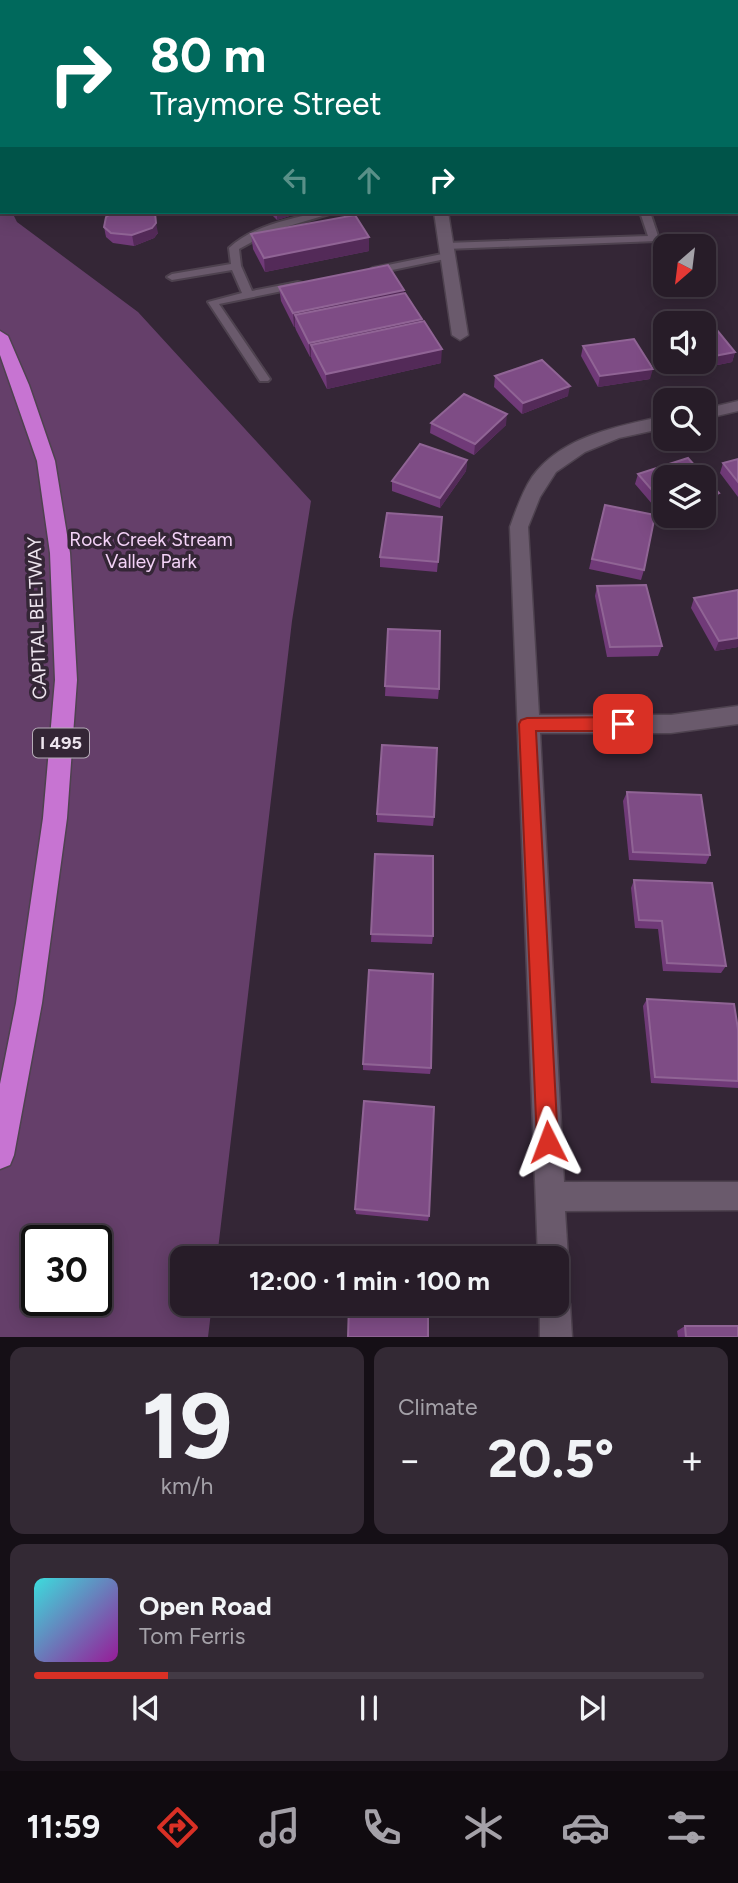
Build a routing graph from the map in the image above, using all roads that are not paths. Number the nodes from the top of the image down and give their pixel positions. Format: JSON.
{"nodes":[{"id":1,"x":322,"y":214,"type":"edge"},
{"id":2,"x":440,"y":214,"type":"edge"},
{"id":3,"x":646,"y":214,"type":"edge"},
{"id":4,"x":447,"y":251,"type":"junction"},
{"id":5,"x":236,"y":267,"type":"junction"},
{"id":6,"x":368,"y":272,"type":"edge"},
{"id":7,"x":172,"y":277,"type":"dead end"},
{"id":8,"x":314,"y":282,"type":"edge"},
{"id":9,"x":248,"y":295,"type":"junction"},
{"id":10,"x":460,"y":335,"type":"dead end"},
{"id":11,"x":0,"y":336,"type":"edge"},
{"id":12,"x":264,"y":379,"type":"dead end"},
{"id":13,"x":738,"y":406,"type":"edge"},
{"id":14,"x":716,"y":411,"type":"edge"},
{"id":15,"x":653,"y":425,"type":"edge"},
{"id":16,"x":738,"y":715,"type":"edge"},
{"id":17,"x":527,"y":724,"type":"junction"},
{"id":18,"x":0,"y":1155,"type":"edge"},
{"id":19,"x":738,"y":1196,"type":"edge"},
{"id":20,"x":550,"y":1197,"type":"junction"},
{"id":21,"x":552,"y":1246,"type":"edge"},
{"id":22,"x":555,"y":1316,"type":"edge"},
{"id":23,"x":556,"y":1337,"type":"edge"}],
"edges":[{"from":1,"to":5,"type":"lane"},
{"from":2,"to":4,"type":"street"},
{"from":3,"to":4,"type":"lane"},
{"from":4,"to":6,"type":"lane"},
{"from":4,"to":10,"type":"street"},
{"from":5,"to":7,"type":"lane"},
{"from":5,"to":9,"type":"lane"},
{"from":8,"to":9,"type":"lane"},
{"from":9,"to":12,"type":"lane"},
{"from":11,"to":18,"type":"highway","name":"CAPITAL BELTWAY","number":"I 495"},
{"from":13,"to":14,"type":"street"},
{"from":15,"to":17,"type":"street"},
{"from":16,"to":17,"type":"street"},
{"from":17,"to":20,"type":"street"},
{"from":19,"to":20,"type":"street"},
{"from":20,"to":21,"type":"street"},
{"from":22,"to":23,"type":"street"}]}
